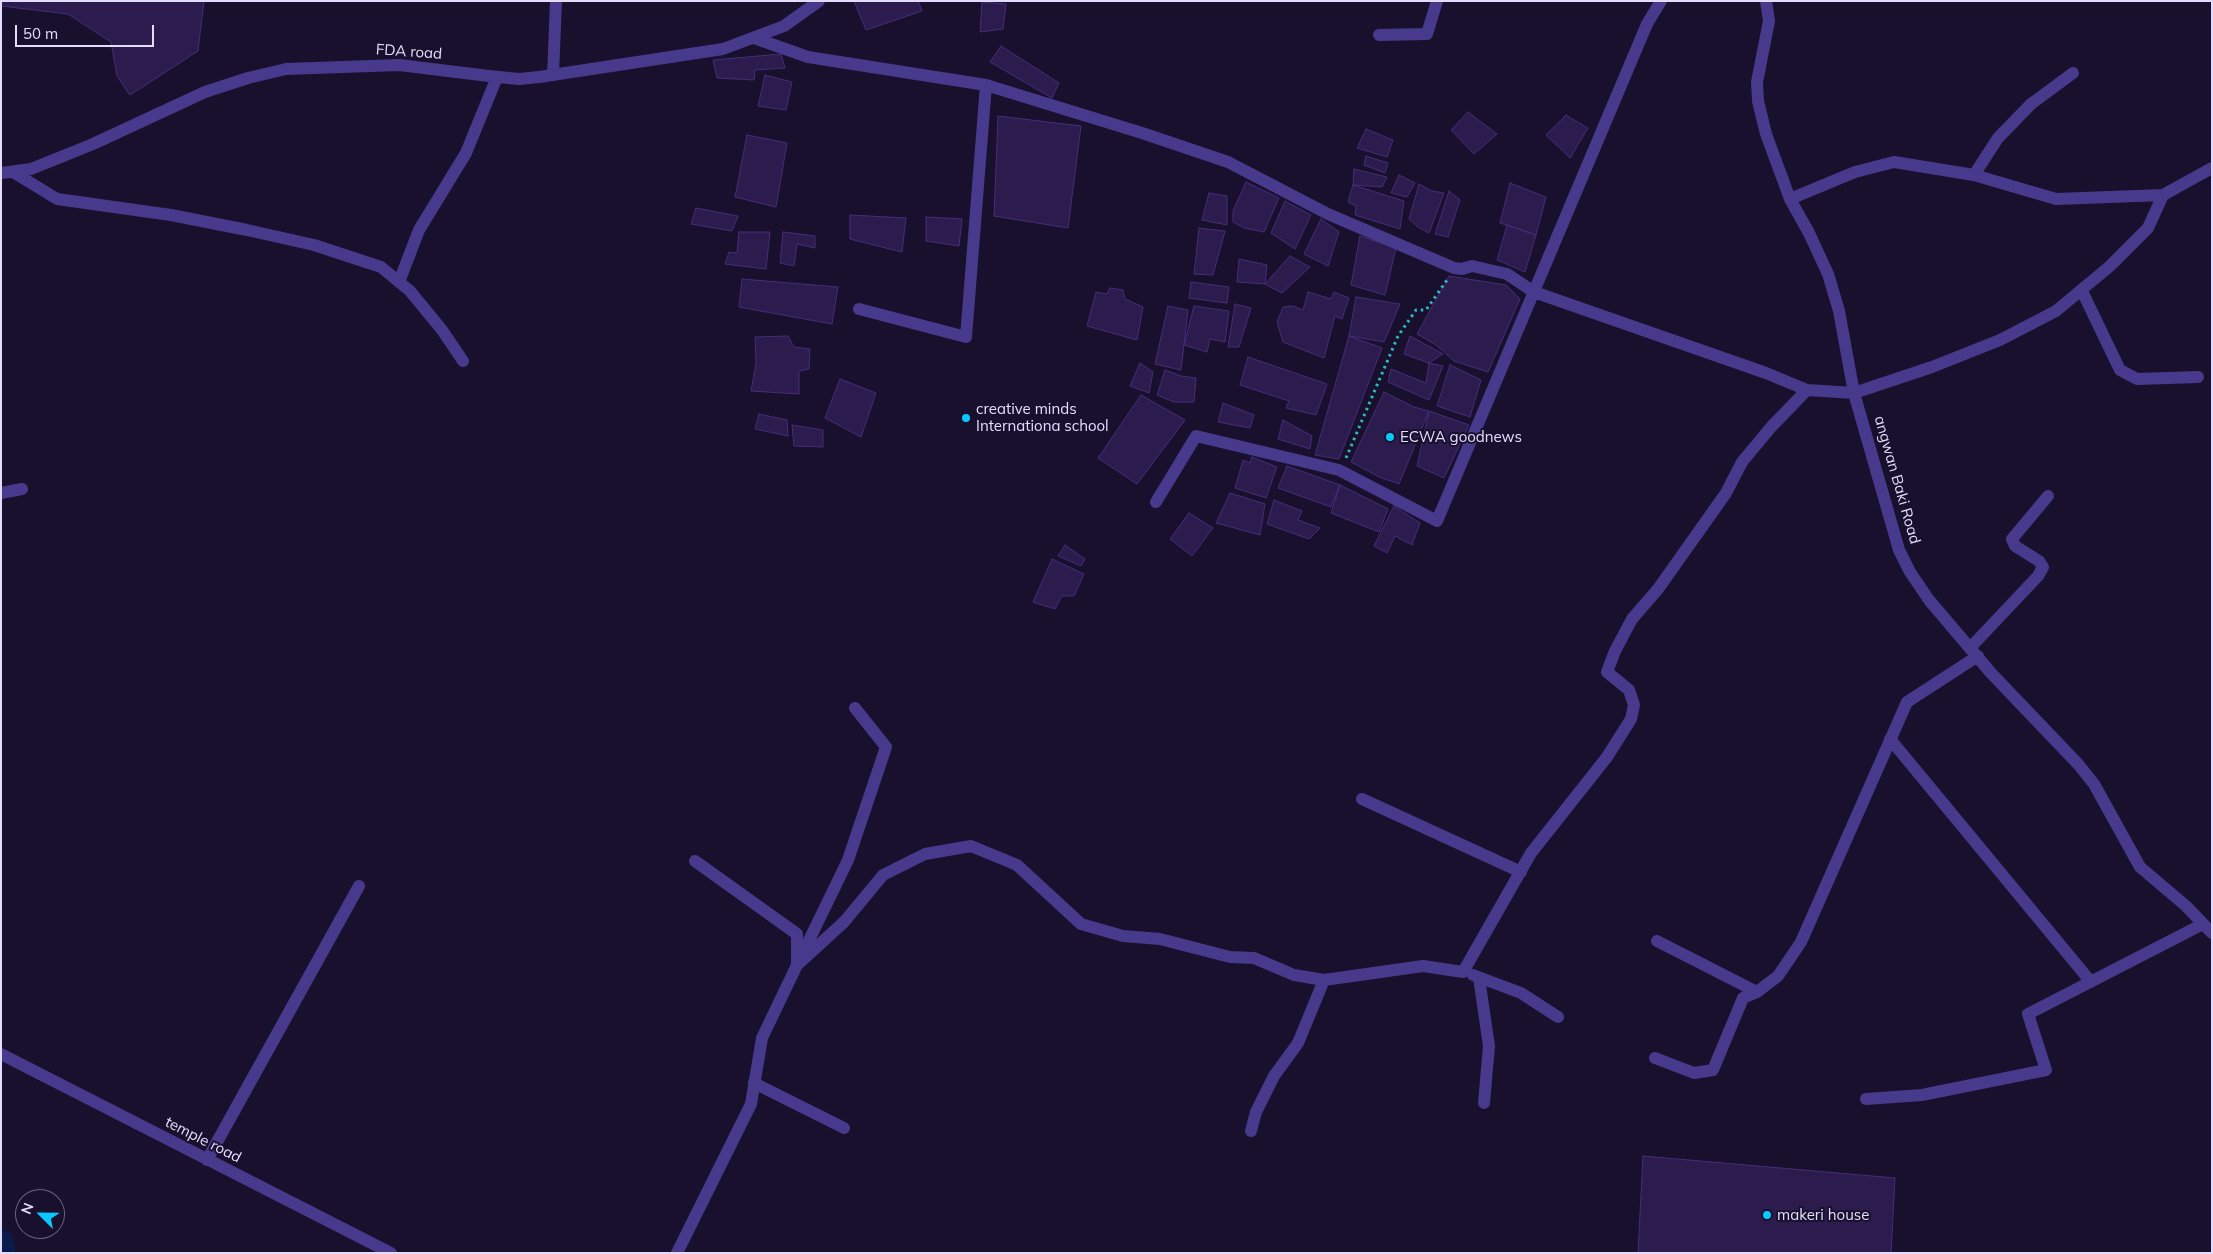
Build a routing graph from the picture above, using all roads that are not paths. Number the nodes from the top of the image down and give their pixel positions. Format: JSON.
{"nodes":[{"id":1,"x":556,"y":1,"type":"edge"},
{"id":2,"x":819,"y":1,"type":"edge"},
{"id":3,"x":1437,"y":1,"type":"edge"},
{"id":4,"x":1661,"y":1,"type":"edge"},
{"id":5,"x":1766,"y":1,"type":"edge"},
{"id":6,"x":1379,"y":35,"type":"dead end"},
{"id":7,"x":754,"y":38,"type":"junction"},
{"id":8,"x":2073,"y":73,"type":"dead end"},
{"id":9,"x":553,"y":75,"type":"junction"},
{"id":10,"x":497,"y":77,"type":"junction"},
{"id":11,"x":986,"y":86,"type":"junction"},
{"id":12,"x":2212,"y":168,"type":"edge"},
{"id":13,"x":7,"y":173,"type":"edge"},
{"id":14,"x":1974,"y":175,"type":"junction"},
{"id":15,"x":2163,"y":195,"type":"junction"},
{"id":16,"x":1790,"y":200,"type":"junction"},
{"id":17,"x":399,"y":282,"type":"junction"},
{"id":18,"x":2082,"y":291,"type":"junction"},
{"id":19,"x":1534,"y":292,"type":"junction"},
{"id":20,"x":858,"y":309,"type":"dead end"},
{"id":21,"x":463,"y":362,"type":"dead end"},
{"id":22,"x":2198,"y":377,"type":"dead end"},
{"id":23,"x":1807,"y":390,"type":"junction"},
{"id":24,"x":1854,"y":393,"type":"junction"},
{"id":25,"x":22,"y":489,"type":"dead end"},
{"id":26,"x":1,"y":494,"type":"edge"},
{"id":27,"x":2048,"y":496,"type":"dead end"},
{"id":28,"x":1156,"y":502,"type":"dead end"},
{"id":29,"x":1974,"y":652,"type":"junction"},
{"id":30,"x":855,"y":708,"type":"dead end"},
{"id":31,"x":1890,"y":739,"type":"junction"},
{"id":32,"x":1362,"y":799,"type":"dead end"},
{"id":33,"x":695,"y":861,"type":"dead end"},
{"id":34,"x":1520,"y":872,"type":"junction"},
{"id":35,"x":359,"y":886,"type":"dead end"},
{"id":36,"x":2207,"y":928,"type":"edge"},
{"id":37,"x":1657,"y":941,"type":"dead end"},
{"id":38,"x":797,"y":965,"type":"junction"},
{"id":39,"x":1463,"y":972,"type":"junction"},
{"id":40,"x":1479,"y":978,"type":"junction"},
{"id":41,"x":1324,"y":980,"type":"junction"},
{"id":42,"x":2091,"y":982,"type":"junction"},
{"id":43,"x":1757,"y":992,"type":"junction"},
{"id":44,"x":1558,"y":1017,"type":"dead end"},
{"id":45,"x":1,"y":1054,"type":"edge"},
{"id":46,"x":1655,"y":1058,"type":"dead end"},
{"id":47,"x":754,"y":1083,"type":"junction"},
{"id":48,"x":1866,"y":1099,"type":"dead end"},
{"id":49,"x":1484,"y":1103,"type":"dead end"},
{"id":50,"x":844,"y":1128,"type":"dead end"},
{"id":51,"x":1251,"y":1131,"type":"dead end"},
{"id":52,"x":207,"y":1160,"type":"junction"},
{"id":53,"x":391,"y":1253,"type":"edge"},
{"id":54,"x":677,"y":1253,"type":"edge"}],
"edges":[{"from":1,"to":9,"type":"street"},
{"from":2,"to":7,"type":"street","name":"FDA road"},
{"from":3,"to":6,"type":"street"},
{"from":4,"to":19,"type":"street"},
{"from":5,"to":16,"type":"street","name":"angwan Baki Road"},
{"from":7,"to":9,"type":"street","name":"FDA road"},
{"from":7,"to":11,"type":"street"},
{"from":8,"to":14,"type":"street"},
{"from":9,"to":10,"type":"street","name":"FDA road"},
{"from":10,"to":13,"type":"street","name":"FDA road"},
{"from":10,"to":17,"type":"street"},
{"from":11,"to":19,"type":"street"},
{"from":11,"to":20,"type":"street"},
{"from":12,"to":15,"type":"street"},
{"from":13,"to":17,"type":"street"},
{"from":14,"to":15,"type":"street"},
{"from":14,"to":16,"type":"street"},
{"from":15,"to":18,"type":"street"},
{"from":16,"to":24,"type":"street","name":"angwan Baki Road"},
{"from":17,"to":21,"type":"street"},
{"from":18,"to":22,"type":"street"},
{"from":18,"to":24,"type":"street"},
{"from":19,"to":23,"type":"street"},
{"from":19,"to":28,"type":"street"},
{"from":23,"to":24,"type":"street"},
{"from":23,"to":34,"type":"street"},
{"from":24,"to":29,"type":"street","name":"angwan Baki Road"},
{"from":25,"to":26,"type":"street"},
{"from":27,"to":29,"type":"street"},
{"from":29,"to":31,"type":"street"},
{"from":29,"to":36,"type":"street","name":"angwan Baki Road"},
{"from":30,"to":38,"type":"street"},
{"from":31,"to":42,"type":"street"},
{"from":31,"to":43,"type":"street"},
{"from":32,"to":34,"type":"street"},
{"from":33,"to":38,"type":"street"},
{"from":34,"to":39,"type":"street"},
{"from":35,"to":52,"type":"street"},
{"from":36,"to":42,"type":"street"},
{"from":37,"to":43,"type":"street"},
{"from":38,"to":41,"type":"street"},
{"from":38,"to":47,"type":"street"},
{"from":39,"to":40,"type":"street"},
{"from":39,"to":41,"type":"street"},
{"from":40,"to":44,"type":"street"},
{"from":40,"to":49,"type":"street"},
{"from":41,"to":51,"type":"street"},
{"from":42,"to":48,"type":"street"},
{"from":43,"to":46,"type":"street"},
{"from":45,"to":52,"type":"street","name":"temple road"},
{"from":47,"to":50,"type":"street"},
{"from":47,"to":54,"type":"street"},
{"from":52,"to":53,"type":"street","name":"temple road"}]}
